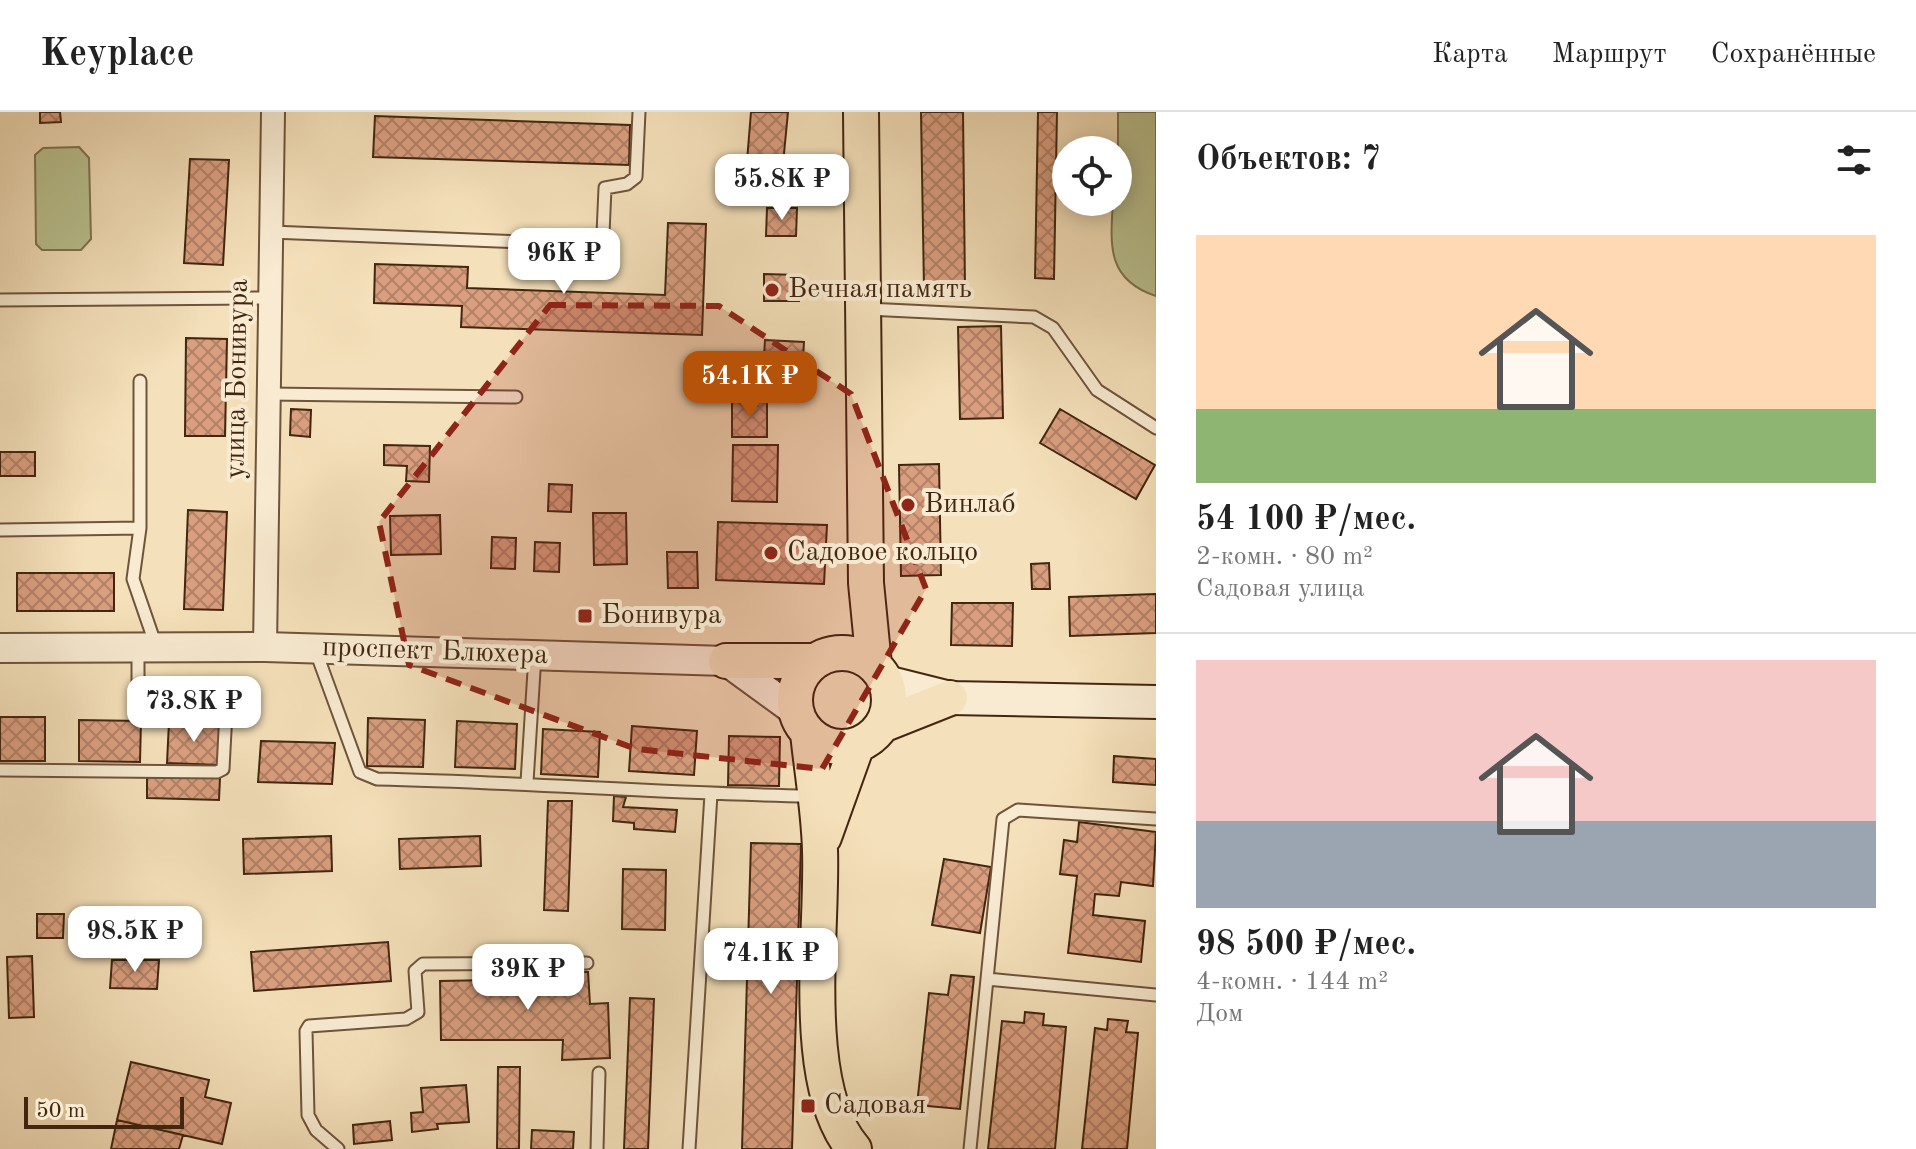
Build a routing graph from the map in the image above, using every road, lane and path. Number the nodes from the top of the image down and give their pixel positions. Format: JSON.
{"nodes":[{"id":1,"x":273,"y":112,"type":"edge"},
{"id":2,"x":639,"y":112,"type":"edge"},
{"id":3,"x":861,"y":112,"type":"edge"},
{"id":4,"x":271,"y":232,"type":"junction"},
{"id":5,"x":270,"y":298,"type":"junction"},
{"id":6,"x":0,"y":300,"type":"edge"},
{"id":7,"x":863,"y":309,"type":"junction"},
{"id":8,"x":140,"y":381,"type":"dead end"},
{"id":9,"x":268,"y":394,"type":"junction"},
{"id":10,"x":516,"y":397,"type":"dead end"},
{"id":11,"x":1156,"y":428,"type":"edge"},
{"id":12,"x":140,"y":528,"type":"junction"},
{"id":13,"x":0,"y":530,"type":"edge"},
{"id":14,"x":866,"y":583,"type":"junction"},
{"id":15,"x":147,"y":647,"type":"junction"},
{"id":16,"x":265,"y":647,"type":"junction"},
{"id":17,"x":0,"y":648,"type":"edge"},
{"id":18,"x":315,"y":649,"type":"junction"},
{"id":19,"x":535,"y":655,"type":"junction"},
{"id":20,"x":825,"y":657,"type":"junction"},
{"id":21,"x":726,"y":661,"type":"junction"},
{"id":22,"x":880,"y":674,"type":"junction"},
{"id":23,"x":950,"y":698,"type":"junction"},
{"id":24,"x":1156,"y":702,"type":"edge"},
{"id":25,"x":802,"y":723,"type":"junction"},
{"id":26,"x":869,"y":735,"type":"junction"},
{"id":27,"x":0,"y":770,"type":"edge"},
{"id":28,"x":527,"y":782,"type":"junction"},
{"id":29,"x":711,"y":794,"type":"junction"},
{"id":30,"x":815,"y":796,"type":"junction"},
{"id":31,"x":1156,"y":819,"type":"edge"},
{"id":32,"x":820,"y":849,"type":"junction"},
{"id":33,"x":587,"y":963,"type":"dead end"},
{"id":34,"x":987,"y":979,"type":"junction"},
{"id":35,"x":1156,"y":995,"type":"edge"},
{"id":36,"x":599,"y":1073,"type":"dead end"},
{"id":37,"x":338,"y":1149,"type":"edge"},
{"id":38,"x":597,"y":1149,"type":"edge"},
{"id":39,"x":689,"y":1149,"type":"edge"},
{"id":40,"x":854,"y":1149,"type":"edge"},
{"id":41,"x":970,"y":1149,"type":"edge"}],
"edges":[{"from":1,"to":4,"type":"street","name":"улица Бонивура"},
{"from":2,"to":4,"type":"lane"},
{"from":3,"to":7,"type":"main road"},
{"from":4,"to":5,"type":"street","name":"улица Бонивура"},
{"from":5,"to":6,"type":"lane"},
{"from":5,"to":9,"type":"street","name":"улица Бонивура"},
{"from":7,"to":11,"type":"lane"},
{"from":7,"to":14,"type":"main road"},
{"from":8,"to":12,"type":"lane"},
{"from":9,"to":10,"type":"lane"},
{"from":9,"to":16,"type":"street","name":"улица Бонивура"},
{"from":12,"to":13,"type":"lane"},
{"from":12,"to":15,"type":"lane"},
{"from":14,"to":20,"type":"main road"},
{"from":14,"to":22,"type":"main road"},
{"from":15,"to":16,"type":"street","name":"проспект Блюхера"},
{"from":15,"to":17,"type":"street","name":"проспект Блюхера"},
{"from":15,"to":27,"type":"lane"},
{"from":16,"to":18,"type":"street","name":"проспект Блюхера"},
{"from":18,"to":19,"type":"street","name":"проспект Блюхера"},
{"from":18,"to":28,"type":"lane"},
{"from":19,"to":21,"type":"street","name":"проспект Блюхера"},
{"from":19,"to":28,"type":"lane"},
{"from":20,"to":21,"type":"main road"},
{"from":20,"to":22,"type":"main road"},
{"from":20,"to":25,"type":"main road"},
{"from":21,"to":25,"type":"street"},
{"from":22,"to":23,"type":"main road"},
{"from":22,"to":26,"type":"main road"},
{"from":23,"to":24,"type":"main road"},
{"from":23,"to":26,"type":"main road"},
{"from":25,"to":26,"type":"main road"},
{"from":25,"to":30,"type":"main road"},
{"from":26,"to":32,"type":"main road"},
{"from":28,"to":29,"type":"lane"},
{"from":29,"to":30,"type":"lane"},
{"from":29,"to":39,"type":"lane"},
{"from":30,"to":32,"type":"main road"},
{"from":31,"to":34,"type":"lane"},
{"from":32,"to":40,"type":"main road"},
{"from":33,"to":37,"type":"lane"},
{"from":34,"to":35,"type":"lane"},
{"from":34,"to":41,"type":"lane"},
{"from":36,"to":38,"type":"lane"}]}
